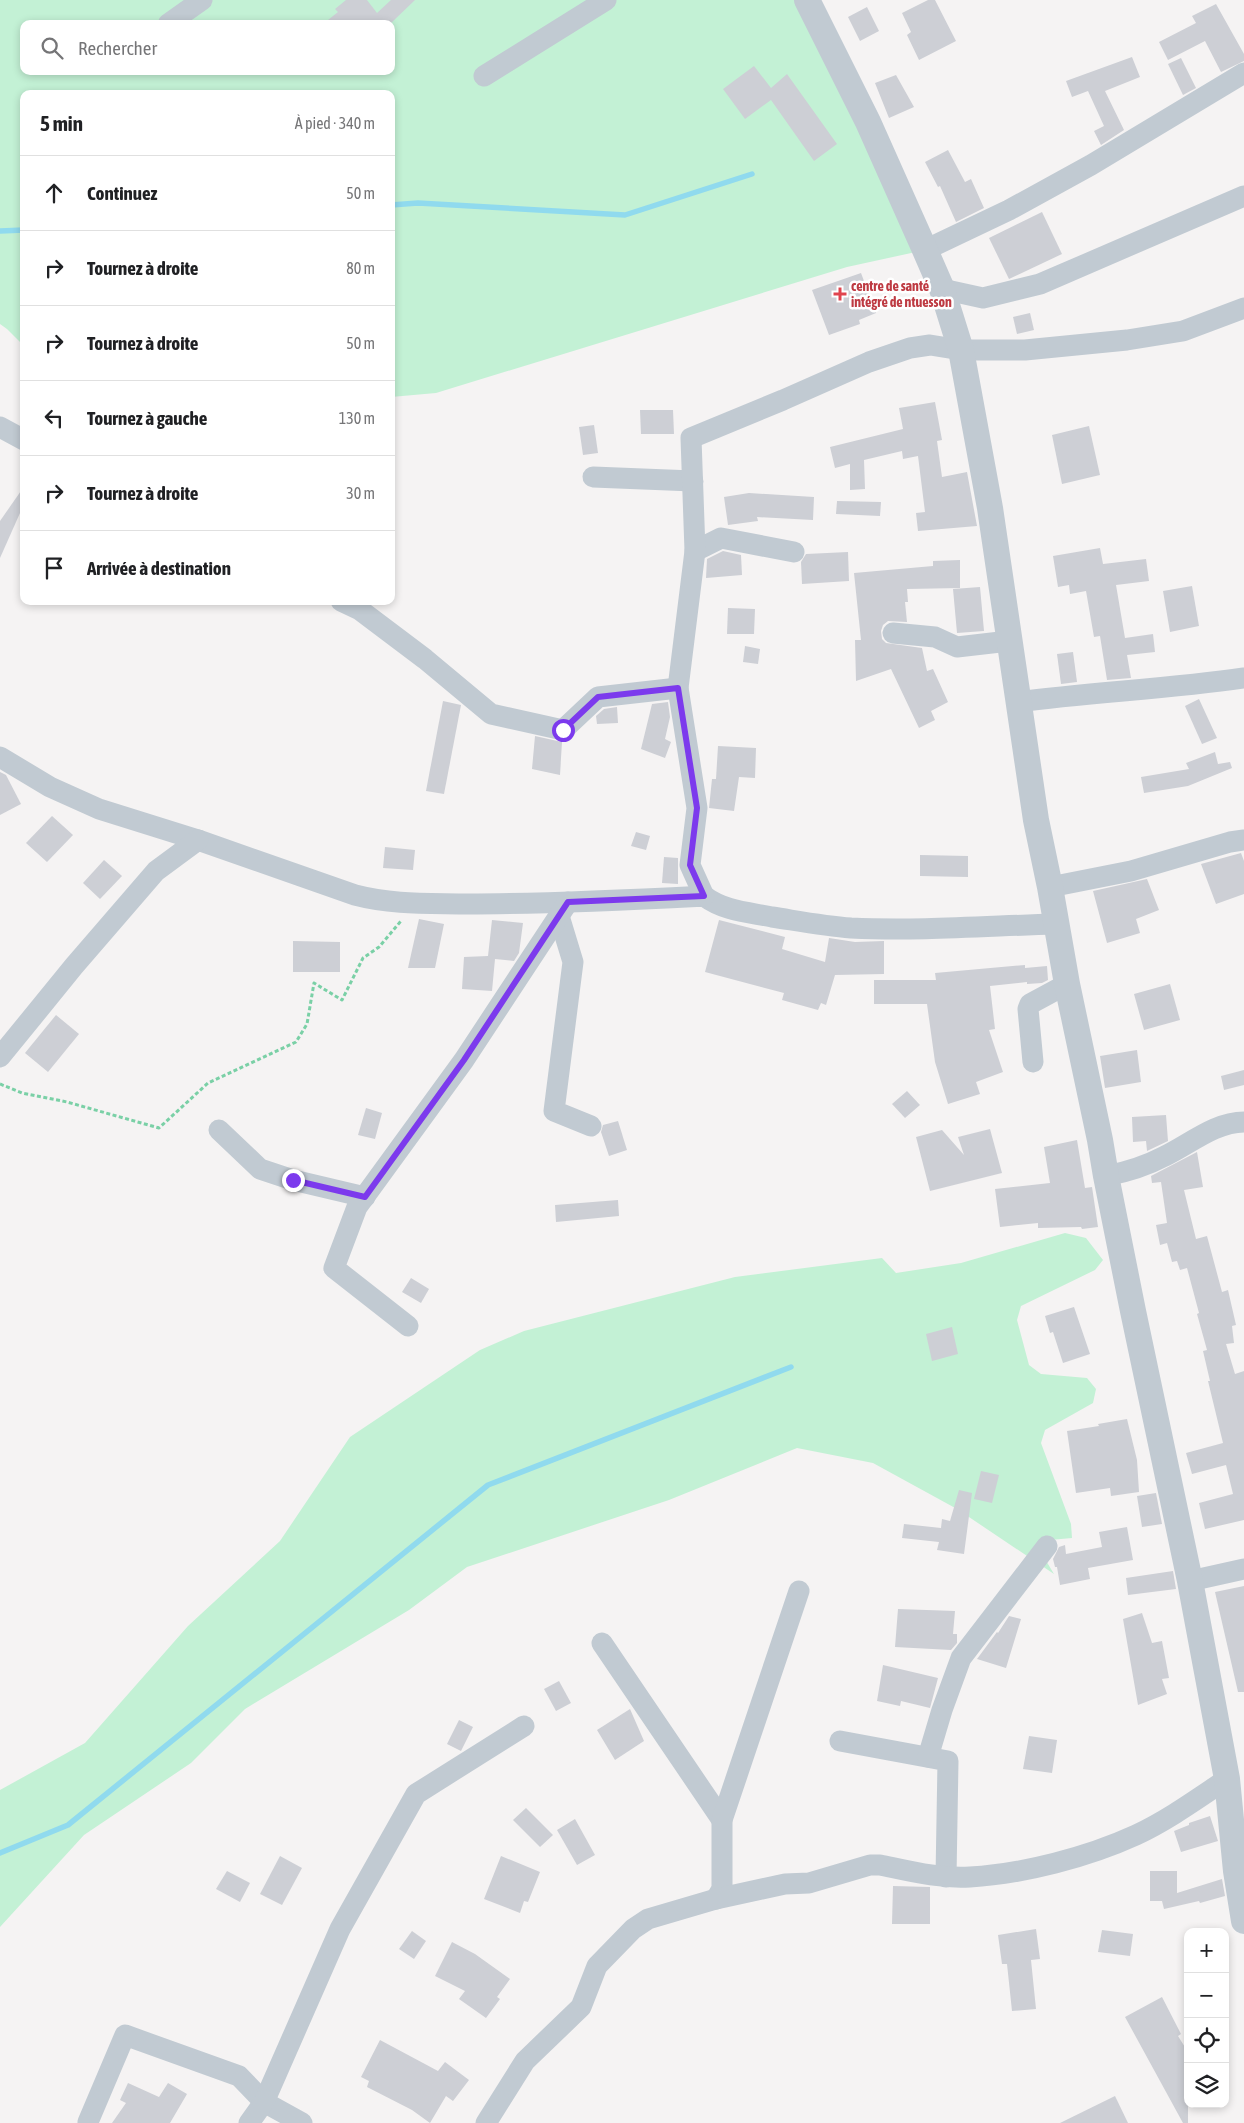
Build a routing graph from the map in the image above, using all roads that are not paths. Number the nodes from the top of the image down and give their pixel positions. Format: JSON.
{"nodes":[{"id":1,"x":202,"y":0,"type":"edge"},
{"id":2,"x":606,"y":0,"type":"edge"},
{"id":3,"x":808,"y":0,"type":"edge"},
{"id":4,"x":174,"y":20,"type":"edge"},
{"id":5,"x":1244,"y":73,"type":"edge"},
{"id":6,"x":484,"y":76,"type":"dead end"},
{"id":7,"x":1244,"y":196,"type":"edge"},
{"id":8,"x":925,"y":250,"type":"junction"},
{"id":9,"x":942,"y":289,"type":"junction"},
{"id":10,"x":1244,"y":308,"type":"edge"},
{"id":11,"x":961,"y":350,"type":"junction"},
{"id":12,"x":0,"y":427,"type":"edge"},
{"id":13,"x":20,"y":438,"type":"edge"},
{"id":14,"x":593,"y":477,"type":"dead end"},
{"id":15,"x":693,"y":481,"type":"junction"},
{"id":16,"x":695,"y":551,"type":"junction"},
{"id":17,"x":794,"y":552,"type":"dead end"},
{"id":18,"x":349,"y":605,"type":"edge"},
{"id":19,"x":893,"y":633,"type":"dead end"},
{"id":20,"x":1009,"y":641,"type":"junction"},
{"id":21,"x":1244,"y":678,"type":"edge"},
{"id":22,"x":678,"y":688,"type":"junction"},
{"id":23,"x":1018,"y":702,"type":"junction"},
{"id":24,"x":0,"y":757,"type":"edge"},
{"id":25,"x":198,"y":840,"type":"junction"},
{"id":26,"x":1244,"y":840,"type":"edge"},
{"id":27,"x":1050,"y":886,"type":"junction"},
{"id":28,"x":704,"y":896,"type":"junction"},
{"id":29,"x":563,"y":909,"type":"junction"},
{"id":30,"x":1055,"y":924,"type":"junction"},
{"id":31,"x":1067,"y":984,"type":"junction"},
{"id":32,"x":0,"y":1057,"type":"edge"},
{"id":33,"x":1033,"y":1062,"type":"dead end"},
{"id":34,"x":1244,"y":1122,"type":"edge"},
{"id":35,"x":591,"y":1126,"type":"dead end"},
{"id":36,"x":219,"y":1130,"type":"dead end"},
{"id":37,"x":1106,"y":1176,"type":"junction"},
{"id":38,"x":365,"y":1197,"type":"junction"},
{"id":39,"x":408,"y":1326,"type":"dead end"},
{"id":40,"x":1047,"y":1546,"type":"dead end"},
{"id":41,"x":1244,"y":1570,"type":"edge"},
{"id":42,"x":1190,"y":1581,"type":"junction"},
{"id":43,"x":799,"y":1591,"type":"dead end"},
{"id":44,"x":602,"y":1643,"type":"dead end"},
{"id":45,"x":524,"y":1726,"type":"dead end"},
{"id":46,"x":840,"y":1741,"type":"dead end"},
{"id":47,"x":928,"y":1757,"type":"junction"},
{"id":48,"x":1235,"y":1778,"type":"edge"},
{"id":49,"x":722,"y":1820,"type":"junction"},
{"id":50,"x":946,"y":1877,"type":"junction"},
{"id":51,"x":716,"y":1899,"type":"junction"},
{"id":52,"x":1244,"y":1921,"type":"edge"},
{"id":53,"x":264,"y":2102,"type":"junction"},
{"id":54,"x":88,"y":2122,"type":"edge"},
{"id":55,"x":249,"y":2123,"type":"edge"},
{"id":56,"x":302,"y":2123,"type":"edge"},
{"id":57,"x":486,"y":2123,"type":"edge"}],
"edges":[{"from":1,"to":4,"type":"street"},
{"from":2,"to":6,"type":"street"},
{"from":3,"to":8,"type":"street"},
{"from":5,"to":8,"type":"street"},
{"from":7,"to":9,"type":"street"},
{"from":8,"to":9,"type":"street"},
{"from":9,"to":11,"type":"street"},
{"from":10,"to":11,"type":"street"},
{"from":11,"to":15,"type":"street"},
{"from":11,"to":20,"type":"street"},
{"from":12,"to":13,"type":"street"},
{"from":14,"to":15,"type":"street"},
{"from":15,"to":16,"type":"street"},
{"from":16,"to":17,"type":"street"},
{"from":16,"to":22,"type":"street"},
{"from":18,"to":22,"type":"street"},
{"from":19,"to":20,"type":"street"},
{"from":20,"to":23,"type":"street"},
{"from":21,"to":23,"type":"street"},
{"from":22,"to":28,"type":"street"},
{"from":23,"to":27,"type":"street"},
{"from":24,"to":25,"type":"street"},
{"from":25,"to":29,"type":"street"},
{"from":25,"to":32,"type":"street"},
{"from":26,"to":27,"type":"street"},
{"from":27,"to":30,"type":"street"},
{"from":28,"to":29,"type":"street"},
{"from":28,"to":30,"type":"street"},
{"from":29,"to":35,"type":"street"},
{"from":29,"to":38,"type":"street"},
{"from":30,"to":31,"type":"street"},
{"from":31,"to":33,"type":"street"},
{"from":31,"to":37,"type":"street"},
{"from":34,"to":37,"type":"street"},
{"from":36,"to":38,"type":"street"},
{"from":37,"to":42,"type":"street"},
{"from":38,"to":39,"type":"street"},
{"from":40,"to":47,"type":"street"},
{"from":41,"to":42,"type":"street"},
{"from":42,"to":48,"type":"street"},
{"from":43,"to":49,"type":"street"},
{"from":44,"to":49,"type":"street"},
{"from":45,"to":53,"type":"street"},
{"from":46,"to":47,"type":"street"},
{"from":47,"to":50,"type":"street"},
{"from":48,"to":50,"type":"street"},
{"from":48,"to":52,"type":"street"},
{"from":49,"to":51,"type":"street"},
{"from":50,"to":51,"type":"street"},
{"from":51,"to":57,"type":"street"},
{"from":53,"to":54,"type":"street"},
{"from":53,"to":55,"type":"street"},
{"from":53,"to":56,"type":"street"}]}
